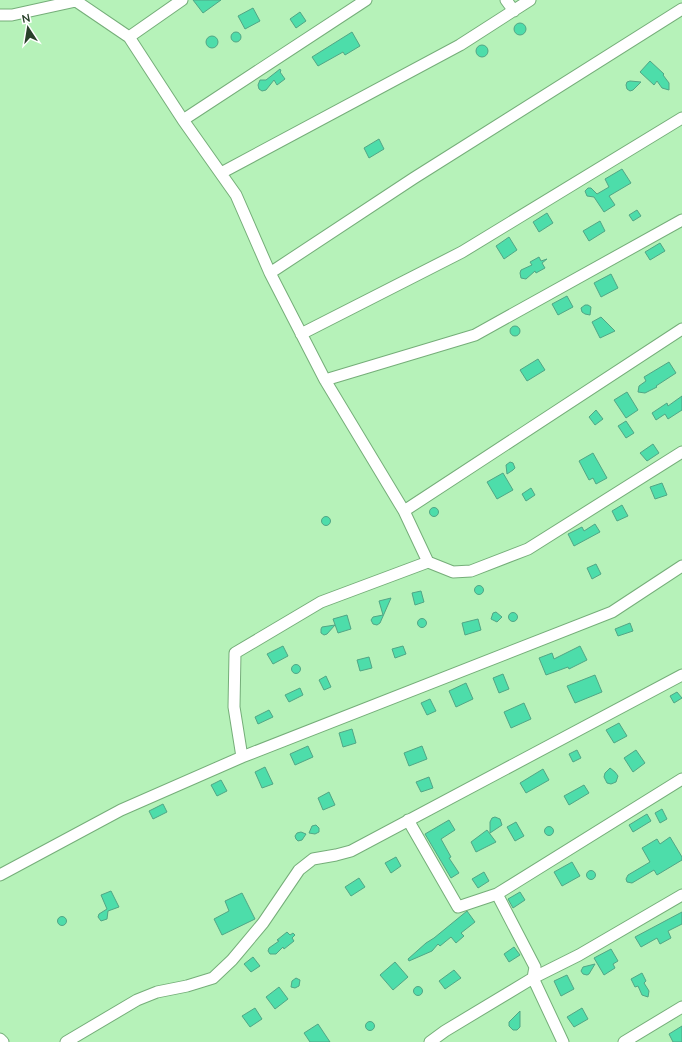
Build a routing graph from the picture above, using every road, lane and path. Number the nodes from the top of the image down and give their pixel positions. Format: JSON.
{"nodes":[{"id":1,"x":182,"y":0,"type":"edge"},
{"id":2,"x":366,"y":0,"type":"edge"},
{"id":3,"x":506,"y":0,"type":"edge"},
{"id":4,"x":530,"y":0,"type":"edge"},
{"id":5,"x":76,"y":1,"type":"edge"},
{"id":6,"x":682,"y":9,"type":"edge"},
{"id":7,"x":514,"y":11,"type":"junction"},
{"id":8,"x":0,"y":15,"type":"edge"},
{"id":9,"x":129,"y":37,"type":"junction"},
{"id":10,"x":682,"y":118,"type":"edge"},
{"id":11,"x":183,"y":120,"type":"junction"},
{"id":12,"x":220,"y":173,"type":"junction"},
{"id":13,"x":682,"y":220,"type":"edge"},
{"id":14,"x":270,"y":273,"type":"junction"},
{"id":15,"x":682,"y":329,"type":"edge"},
{"id":16,"x":301,"y":334,"type":"junction"},
{"id":17,"x":325,"y":380,"type":"junction"},
{"id":18,"x":682,"y":452,"type":"edge"},
{"id":19,"x":404,"y":511,"type":"junction"},
{"id":20,"x":428,"y":562,"type":"junction"},
{"id":21,"x":682,"y":566,"type":"edge"},
{"id":22,"x":682,"y":675,"type":"edge"},
{"id":23,"x":242,"y":757,"type":"junction"},
{"id":24,"x":682,"y":779,"type":"edge"},
{"id":25,"x":408,"y":820,"type":"junction"},
{"id":26,"x":0,"y":875,"type":"edge"},
{"id":27,"x":497,"y":894,"type":"junction"},
{"id":28,"x":682,"y":895,"type":"edge"},
{"id":29,"x":533,"y":978,"type":"junction"},
{"id":30,"x":682,"y":1007,"type":"edge"},
{"id":31,"x":0,"y":1039,"type":"edge"},
{"id":32,"x":3,"y":1042,"type":"edge"},
{"id":33,"x":66,"y":1042,"type":"edge"},
{"id":34,"x":430,"y":1042,"type":"edge"},
{"id":35,"x":563,"y":1042,"type":"edge"},
{"id":36,"x":624,"y":1042,"type":"edge"}],
"edges":[{"from":1,"to":9,"type":"street"},
{"from":2,"to":11,"type":"street"},
{"from":3,"to":7,"type":"street"},
{"from":4,"to":7,"type":"street"},
{"from":5,"to":8,"type":"street"},
{"from":5,"to":9,"type":"street"},
{"from":6,"to":14,"type":"street"},
{"from":7,"to":12,"type":"street"},
{"from":9,"to":11,"type":"street"},
{"from":10,"to":16,"type":"street"},
{"from":11,"to":12,"type":"street"},
{"from":12,"to":14,"type":"street"},
{"from":13,"to":17,"type":"street"},
{"from":14,"to":16,"type":"street"},
{"from":15,"to":19,"type":"street"},
{"from":16,"to":17,"type":"street"},
{"from":17,"to":19,"type":"street"},
{"from":18,"to":20,"type":"street"},
{"from":19,"to":20,"type":"street"},
{"from":20,"to":23,"type":"street"},
{"from":21,"to":23,"type":"street"},
{"from":22,"to":25,"type":"street"},
{"from":23,"to":26,"type":"street"},
{"from":24,"to":27,"type":"street"},
{"from":25,"to":27,"type":"street"},
{"from":25,"to":33,"type":"street"},
{"from":27,"to":29,"type":"street"},
{"from":28,"to":29,"type":"street"},
{"from":29,"to":34,"type":"street"},
{"from":29,"to":35,"type":"street"},
{"from":30,"to":36,"type":"street"},
{"from":31,"to":32,"type":"street"}]}
